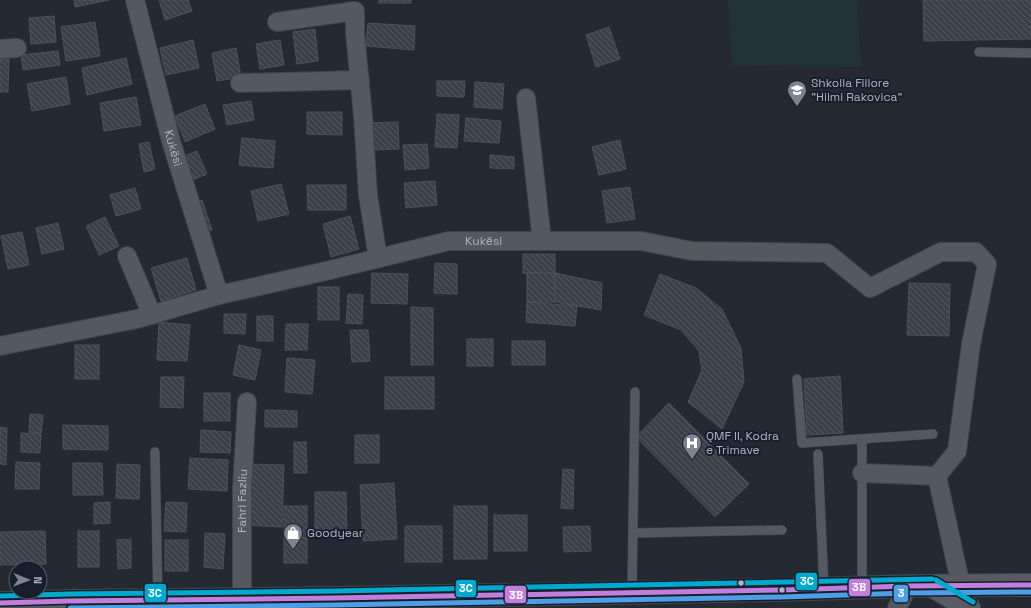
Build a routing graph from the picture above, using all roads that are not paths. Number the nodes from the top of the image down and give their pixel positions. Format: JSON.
{"nodes":[{"id":1,"x":135,"y":0,"type":"edge"},
{"id":2,"x":277,"y":22,"type":"dead end"},
{"id":3,"x":979,"y":52,"type":"dead end"},
{"id":4,"x":1031,"y":52,"type":"edge"},
{"id":5,"x":360,"y":80,"type":"junction"},
{"id":6,"x":240,"y":83,"type":"dead end"},
{"id":7,"x":526,"y":98,"type":"dead end"},
{"id":8,"x":542,"y":241,"type":"junction"},
{"id":9,"x":127,"y":256,"type":"dead end"},
{"id":10,"x":378,"y":258,"type":"junction"},
{"id":11,"x":219,"y":295,"type":"junction"},
{"id":12,"x":152,"y":314,"type":"junction"},
{"id":13,"x":0,"y":346,"type":"edge"},
{"id":14,"x":797,"y":379,"type":"dead end"},
{"id":15,"x":635,"y":392,"type":"dead end"},
{"id":16,"x":247,"y":402,"type":"dead end"},
{"id":17,"x":934,"y":434,"type":"dead end"},
{"id":18,"x":862,"y":439,"type":"junction"},
{"id":19,"x":155,"y":452,"type":"dead end"},
{"id":20,"x":818,"y":454,"type":"dead end"},
{"id":21,"x":862,"y":473,"type":"junction"},
{"id":22,"x":937,"y":476,"type":"junction"},
{"id":23,"x":782,"y":530,"type":"dead end"},
{"id":24,"x":633,"y":533,"type":"junction"},
{"id":25,"x":960,"y":577,"type":"dead end"},
{"id":26,"x":908,"y":586,"type":"junction"},
{"id":27,"x":932,"y":586,"type":"junction"},
{"id":28,"x":1031,"y":586,"type":"edge"},
{"id":29,"x":862,"y":587,"type":"junction"},
{"id":30,"x":824,"y":588,"type":"junction"},
{"id":31,"x":632,"y":592,"type":"junction"},
{"id":32,"x":242,"y":599,"type":"junction"},
{"id":33,"x":158,"y":600,"type":"junction"},
{"id":34,"x":0,"y":602,"type":"edge"},
{"id":35,"x":427,"y":602,"type":"edge"},
{"id":36,"x":334,"y":603,"type":"edge"},
{"id":37,"x":897,"y":608,"type":"edge"},
{"id":38,"x":969,"y":608,"type":"edge"}],
"edges":[{"from":1,"to":11,"type":"street","name":"Kukësi"},
{"from":2,"to":5,"type":"street"},
{"from":3,"to":4,"type":"lane"},
{"from":5,"to":6,"type":"street"},
{"from":5,"to":10,"type":"street"},
{"from":7,"to":8,"type":"street"},
{"from":8,"to":10,"type":"street","name":"Kukësi"},
{"from":8,"to":22,"type":"street","name":"Kukësi"},
{"from":9,"to":12,"type":"street"},
{"from":10,"to":11,"type":"street","name":"Kukësi"},
{"from":11,"to":12,"type":"street","name":"Kukësi"},
{"from":12,"to":13,"type":"street","name":"Kukësi"},
{"from":14,"to":18,"type":"lane"},
{"from":15,"to":24,"type":"lane"},
{"from":16,"to":32,"type":"street","name":"Fahri Fazliu"},
{"from":17,"to":18,"type":"lane"},
{"from":18,"to":21,"type":"lane"},
{"from":19,"to":33,"type":"lane"},
{"from":20,"to":30,"type":"lane"},
{"from":21,"to":22,"type":"street"},
{"from":21,"to":29,"type":"lane"},
{"from":22,"to":25,"type":"street"},
{"from":23,"to":24,"type":"lane"},
{"from":24,"to":31,"type":"lane"},
{"from":26,"to":27,"type":"main road"},
{"from":26,"to":29,"type":"main road"},
{"from":26,"to":37,"type":"street"},
{"from":27,"to":28,"type":"main road"},
{"from":27,"to":38,"type":"street"},
{"from":29,"to":30,"type":"main road"},
{"from":30,"to":31,"type":"main road"},
{"from":31,"to":35,"type":"main road"},
{"from":32,"to":33,"type":"main road"},
{"from":32,"to":36,"type":"main road"},
{"from":33,"to":34,"type":"main road"},
{"from":35,"to":36,"type":"main road"}]}
